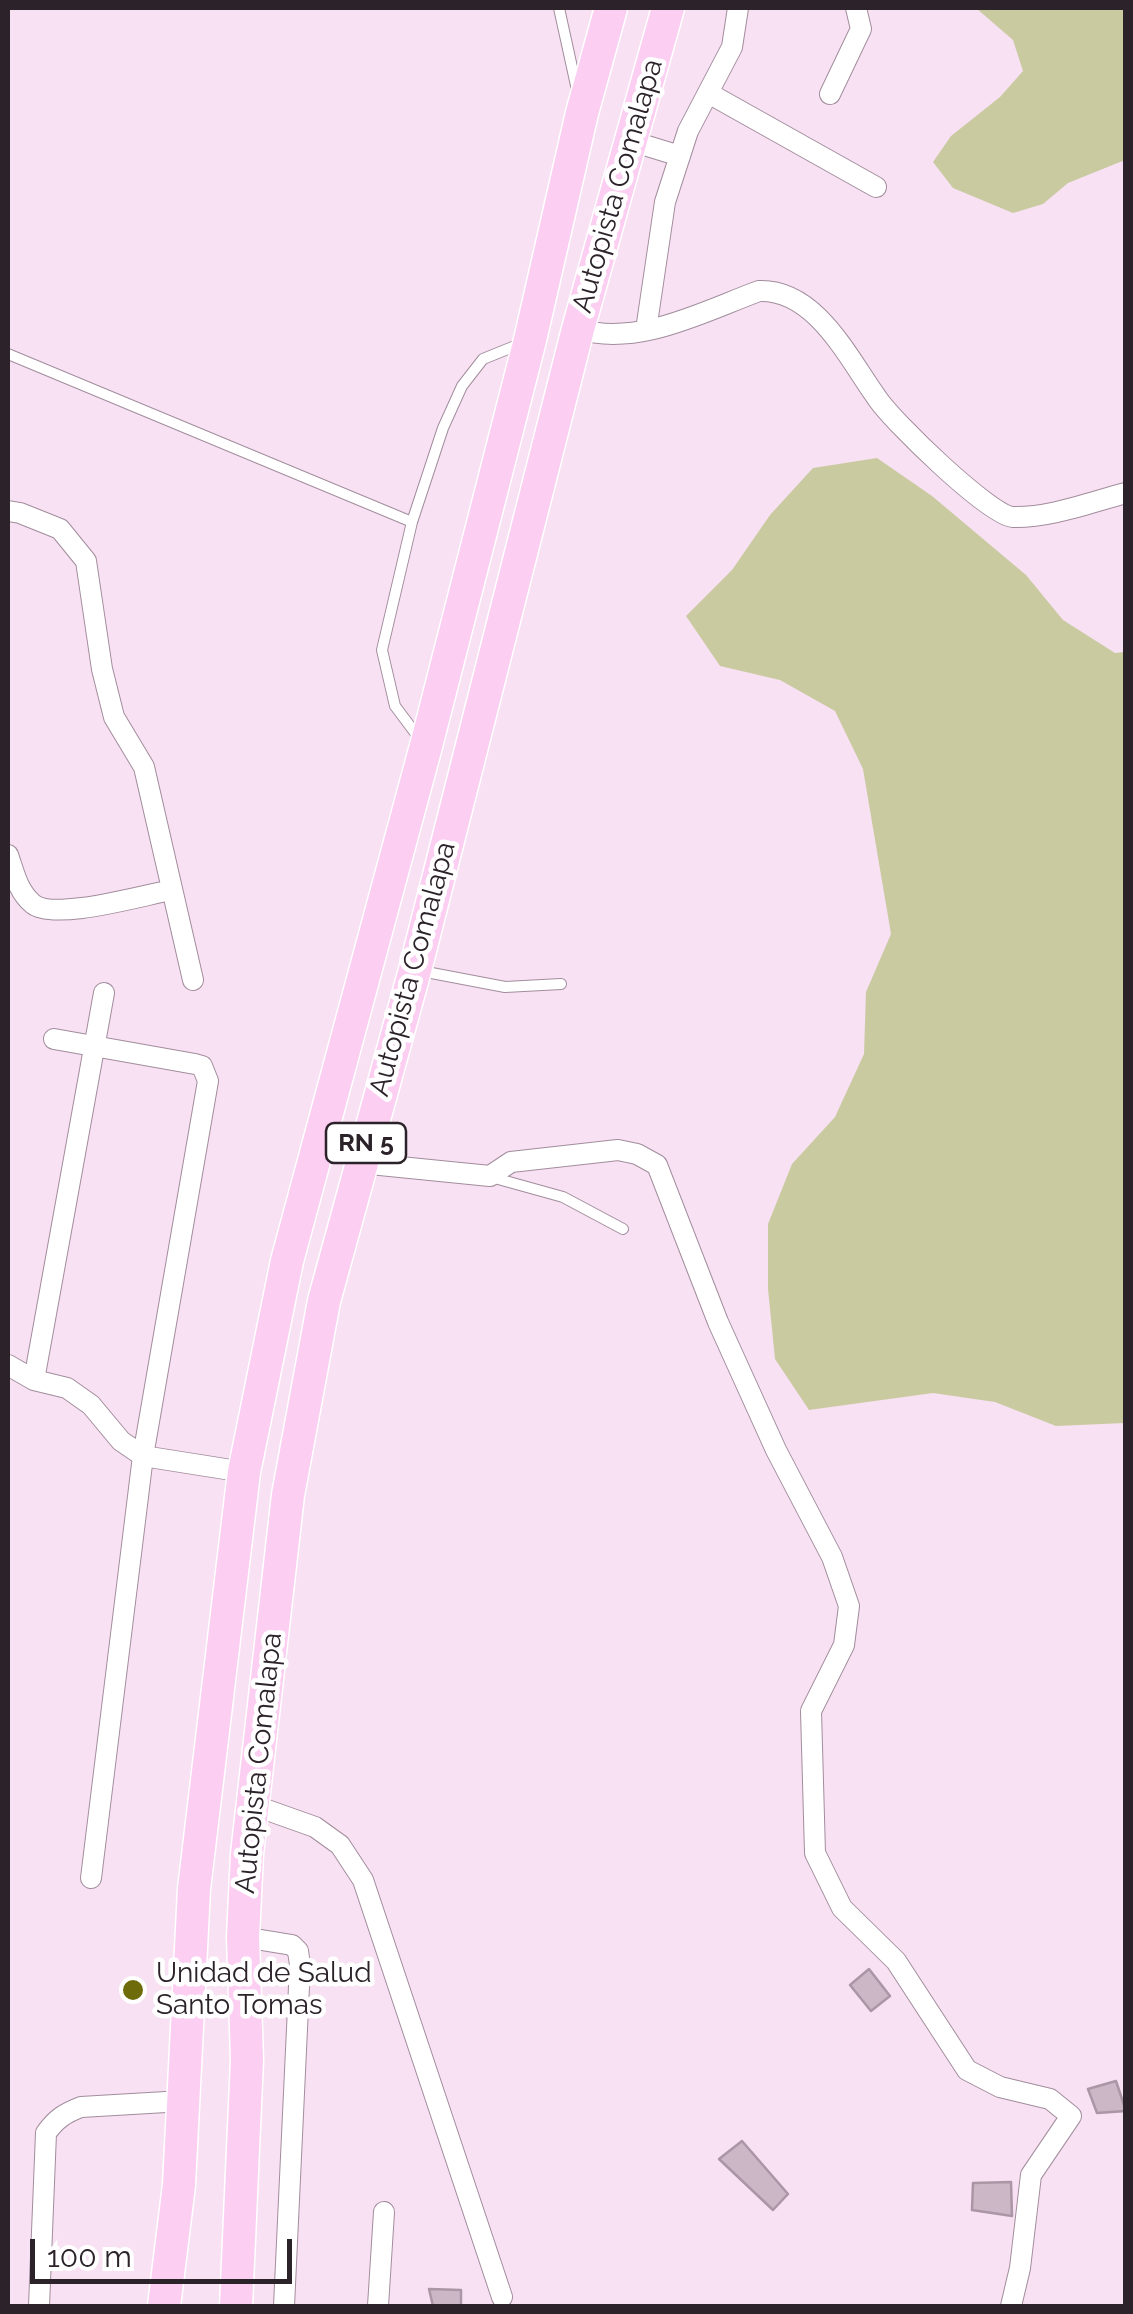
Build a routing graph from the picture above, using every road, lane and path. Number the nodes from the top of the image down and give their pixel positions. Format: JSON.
{"nodes":[{"id":1,"x":559,"y":8,"type":"edge"},
{"id":2,"x":612,"y":8,"type":"edge"},
{"id":3,"x":668,"y":8,"type":"edge"},
{"id":4,"x":738,"y":8,"type":"edge"},
{"id":5,"x":856,"y":8,"type":"edge"},
{"id":6,"x":710,"y":94,"type":"junction"},
{"id":7,"x":830,"y":94,"type":"dead end"},
{"id":8,"x":582,"y":113,"type":"junction"},
{"id":9,"x":631,"y":142,"type":"junction"},
{"id":10,"x":680,"y":156,"type":"junction"},
{"id":11,"x":876,"y":188,"type":"dead end"},
{"id":12,"x":578,"y":329,"type":"junction"},
{"id":13,"x":646,"y":330,"type":"junction"},
{"id":14,"x":530,"y":340,"type":"junction"},
{"id":15,"x":8,"y":354,"type":"edge"},
{"id":16,"x":1126,"y":493,"type":"edge"},
{"id":17,"x":8,"y":511,"type":"edge"},
{"id":18,"x":412,"y":522,"type":"junction"},
{"id":19,"x":426,"y":746,"type":"junction"},
{"id":20,"x":8,"y":855,"type":"edge"},
{"id":21,"x":172,"y":890,"type":"junction"},
{"id":22,"x":415,"y":970,"type":"junction"},
{"id":23,"x":192,"y":980,"type":"dead end"},
{"id":24,"x":561,"y":984,"type":"dead end"},
{"id":25,"x":104,"y":993,"type":"dead end"},
{"id":26,"x":54,"y":1039,"type":"dead end"},
{"id":27,"x":93,"y":1047,"type":"junction"},
{"id":28,"x":360,"y":1162,"type":"junction"},
{"id":29,"x":490,"y":1176,"type":"junction"},
{"id":30,"x":623,"y":1229,"type":"dead end"},
{"id":31,"x":8,"y":1365,"type":"edge"},
{"id":32,"x":34,"y":1380,"type":"junction"},
{"id":33,"x":143,"y":1456,"type":"junction"},
{"id":34,"x":244,"y":1472,"type":"junction"},
{"id":35,"x":253,"y":1806,"type":"junction"},
{"id":36,"x":91,"y":1878,"type":"dead end"},
{"id":37,"x":243,"y":1937,"type":"junction"},
{"id":38,"x":183,"y":2102,"type":"junction"},
{"id":39,"x":384,"y":2212,"type":"dead end"},
{"id":40,"x":502,"y":2297,"type":"dead end"},
{"id":41,"x":39,"y":2306,"type":"edge"},
{"id":42,"x":164,"y":2306,"type":"edge"},
{"id":43,"x":236,"y":2306,"type":"edge"},
{"id":44,"x":284,"y":2306,"type":"edge"},
{"id":45,"x":378,"y":2306,"type":"edge"},
{"id":46,"x":1010,"y":2306,"type":"edge"}],
"edges":[{"from":1,"to":8,"type":"lane"},
{"from":2,"to":8,"type":"highway","name":"Autopista Comalapa","number":"RN 5"},
{"from":3,"to":9,"type":"highway","name":"Autopista Comalapa","number":"RN 5"},
{"from":4,"to":6,"type":"street"},
{"from":5,"to":7,"type":"street"},
{"from":6,"to":10,"type":"street"},
{"from":6,"to":11,"type":"street"},
{"from":8,"to":14,"type":"highway","name":"Autopista Comalapa","number":"RN 5"},
{"from":9,"to":10,"type":"street"},
{"from":9,"to":12,"type":"highway","name":"Autopista Comalapa","number":"RN 5"},
{"from":10,"to":13,"type":"street"},
{"from":12,"to":13,"type":"street"},
{"from":12,"to":22,"type":"highway","name":"Autopista Comalapa","number":"RN 5"},
{"from":13,"to":16,"type":"street"},
{"from":14,"to":18,"type":"lane"},
{"from":14,"to":19,"type":"highway","name":"Autopista Comalapa","number":"RN 5"},
{"from":15,"to":18,"type":"lane"},
{"from":17,"to":21,"type":"street"},
{"from":18,"to":19,"type":"lane"},
{"from":19,"to":34,"type":"highway","name":"Autopista Comalapa","number":"RN 5"},
{"from":20,"to":21,"type":"street"},
{"from":21,"to":23,"type":"street"},
{"from":22,"to":24,"type":"lane"},
{"from":22,"to":28,"type":"highway","name":"Autopista Comalapa","number":"RN 5"},
{"from":25,"to":27,"type":"street"},
{"from":26,"to":27,"type":"street"},
{"from":27,"to":32,"type":"street"},
{"from":27,"to":33,"type":"street"},
{"from":28,"to":29,"type":"street"},
{"from":28,"to":35,"type":"highway","name":"Autopista Comalapa","number":"RN 5"},
{"from":29,"to":30,"type":"lane"},
{"from":29,"to":46,"type":"street"},
{"from":31,"to":32,"type":"street"},
{"from":32,"to":33,"type":"street"},
{"from":33,"to":34,"type":"street"},
{"from":33,"to":36,"type":"street"},
{"from":34,"to":38,"type":"highway","name":"Autopista Comalapa","number":"RN 5"},
{"from":35,"to":37,"type":"highway","name":"Autopista Comalapa","number":"RN 5"},
{"from":35,"to":40,"type":"street"},
{"from":37,"to":43,"type":"highway","name":"Autopista Comalapa","number":"RN 5"},
{"from":37,"to":44,"type":"street"},
{"from":38,"to":41,"type":"street"},
{"from":38,"to":42,"type":"highway","name":"Autopista Comalapa","number":"RN 5"},
{"from":39,"to":45,"type":"street"}]}
